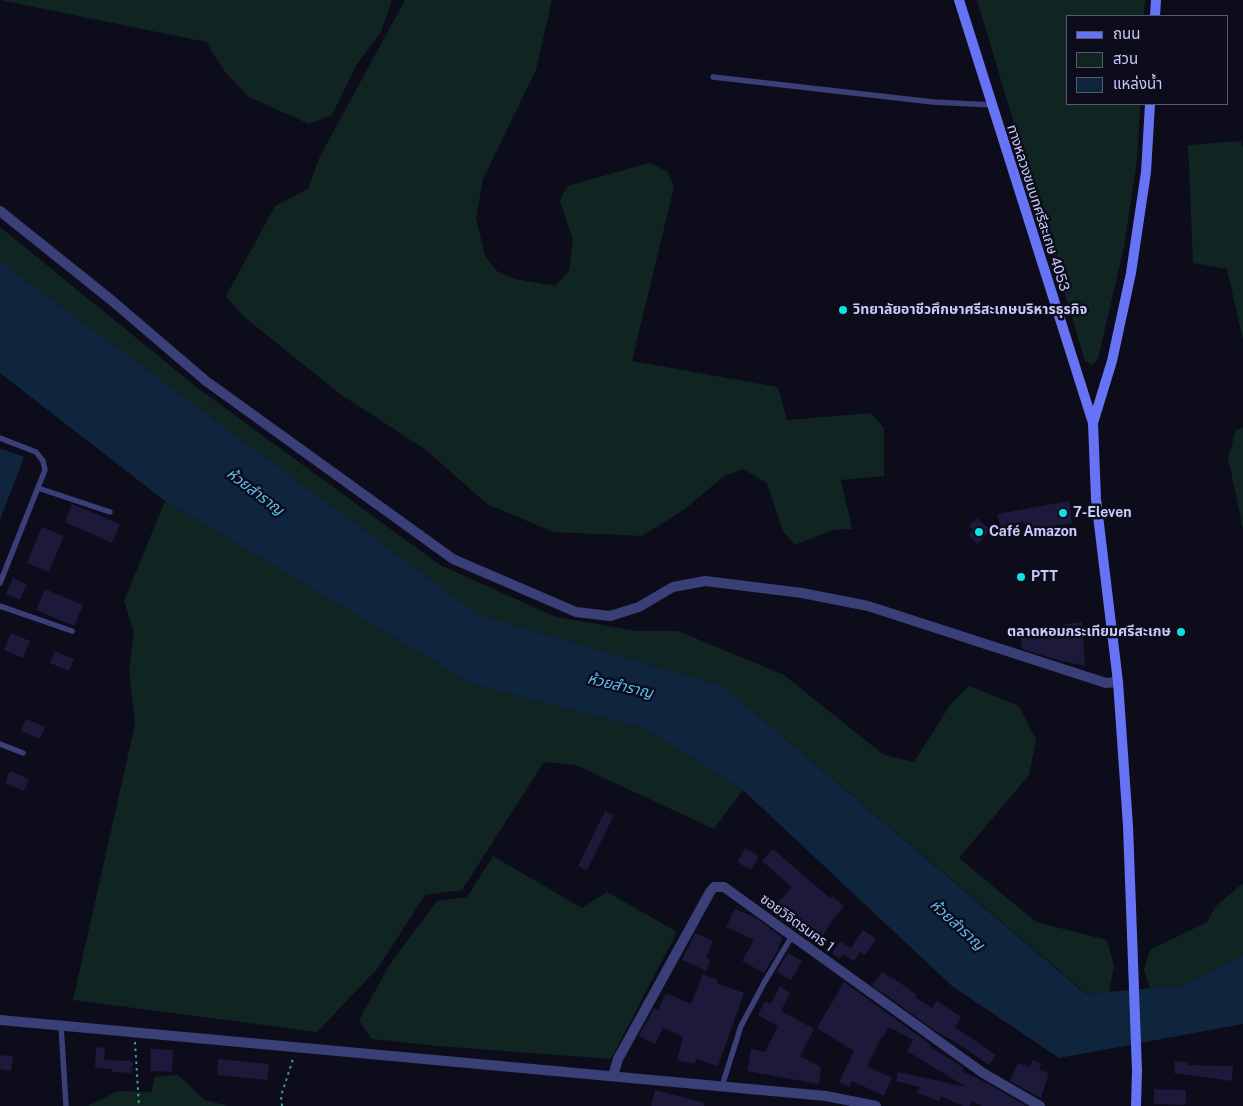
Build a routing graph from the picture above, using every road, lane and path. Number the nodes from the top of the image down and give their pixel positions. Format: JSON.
{"nodes":[{"id":1,"x":959,"y":0,"type":"edge"},
{"id":2,"x":1156,"y":0,"type":"edge"},
{"id":3,"x":1156,"y":15,"type":"edge"},
{"id":4,"x":713,"y":77,"type":"dead end"},
{"id":5,"x":992,"y":105,"type":"junction"},
{"id":6,"x":1150,"y":105,"type":"edge"},
{"id":7,"x":0,"y":211,"type":"edge"},
{"id":8,"x":1093,"y":423,"type":"junction"},
{"id":9,"x":0,"y":438,"type":"edge"},
{"id":10,"x":38,"y":488,"type":"junction"},
{"id":11,"x":110,"y":512,"type":"dead end"},
{"id":12,"x":0,"y":583,"type":"edge"},
{"id":13,"x":0,"y":606,"type":"edge"},
{"id":14,"x":72,"y":631,"type":"dead end"},
{"id":15,"x":1118,"y":682,"type":"junction"},
{"id":16,"x":0,"y":744,"type":"edge"},
{"id":17,"x":23,"y":753,"type":"dead end"},
{"id":18,"x":792,"y":936,"type":"junction"},
{"id":19,"x":0,"y":1020,"type":"edge"},
{"id":20,"x":61,"y":1025,"type":"junction"},
{"id":21,"x":134,"y":1032,"type":"junction"},
{"id":22,"x":297,"y":1047,"type":"junction"},
{"id":23,"x":613,"y":1076,"type":"junction"},
{"id":24,"x":722,"y":1086,"type":"junction"},
{"id":25,"x":66,"y":1106,"type":"edge"},
{"id":26,"x":139,"y":1106,"type":"edge"},
{"id":27,"x":282,"y":1106,"type":"edge"},
{"id":28,"x":876,"y":1106,"type":"edge"},
{"id":29,"x":1040,"y":1106,"type":"edge"},
{"id":30,"x":1136,"y":1106,"type":"edge"}],
"edges":[{"from":1,"to":5,"type":"street","name":"ทางหลวงชนบทศรีสะเกษ 4053"},
{"from":2,"to":3,"type":"street"},
{"from":4,"to":5,"type":"lane"},
{"from":5,"to":8,"type":"street","name":"ทางหลวงชนบทศรีสะเกษ 4053"},
{"from":6,"to":8,"type":"street"},
{"from":7,"to":15,"type":"street"},
{"from":8,"to":15,"type":"street"},
{"from":9,"to":10,"type":"lane"},
{"from":10,"to":11,"type":"lane"},
{"from":10,"to":12,"type":"lane"},
{"from":13,"to":14,"type":"lane"},
{"from":15,"to":30,"type":"street"},
{"from":16,"to":17,"type":"lane"},
{"from":18,"to":23,"type":"street","name":"ซอยวิจิตรนคร 1"},
{"from":18,"to":24,"type":"lane"},
{"from":18,"to":29,"type":"street","name":"ซอยวิจิตรนคร 1"},
{"from":19,"to":20,"type":"street"},
{"from":20,"to":21,"type":"street"},
{"from":20,"to":25,"type":"lane"},
{"from":21,"to":22,"type":"street"},
{"from":21,"to":26,"type":"path"},
{"from":22,"to":23,"type":"street"},
{"from":22,"to":27,"type":"path"},
{"from":23,"to":24,"type":"street"},
{"from":24,"to":28,"type":"street"}]}
